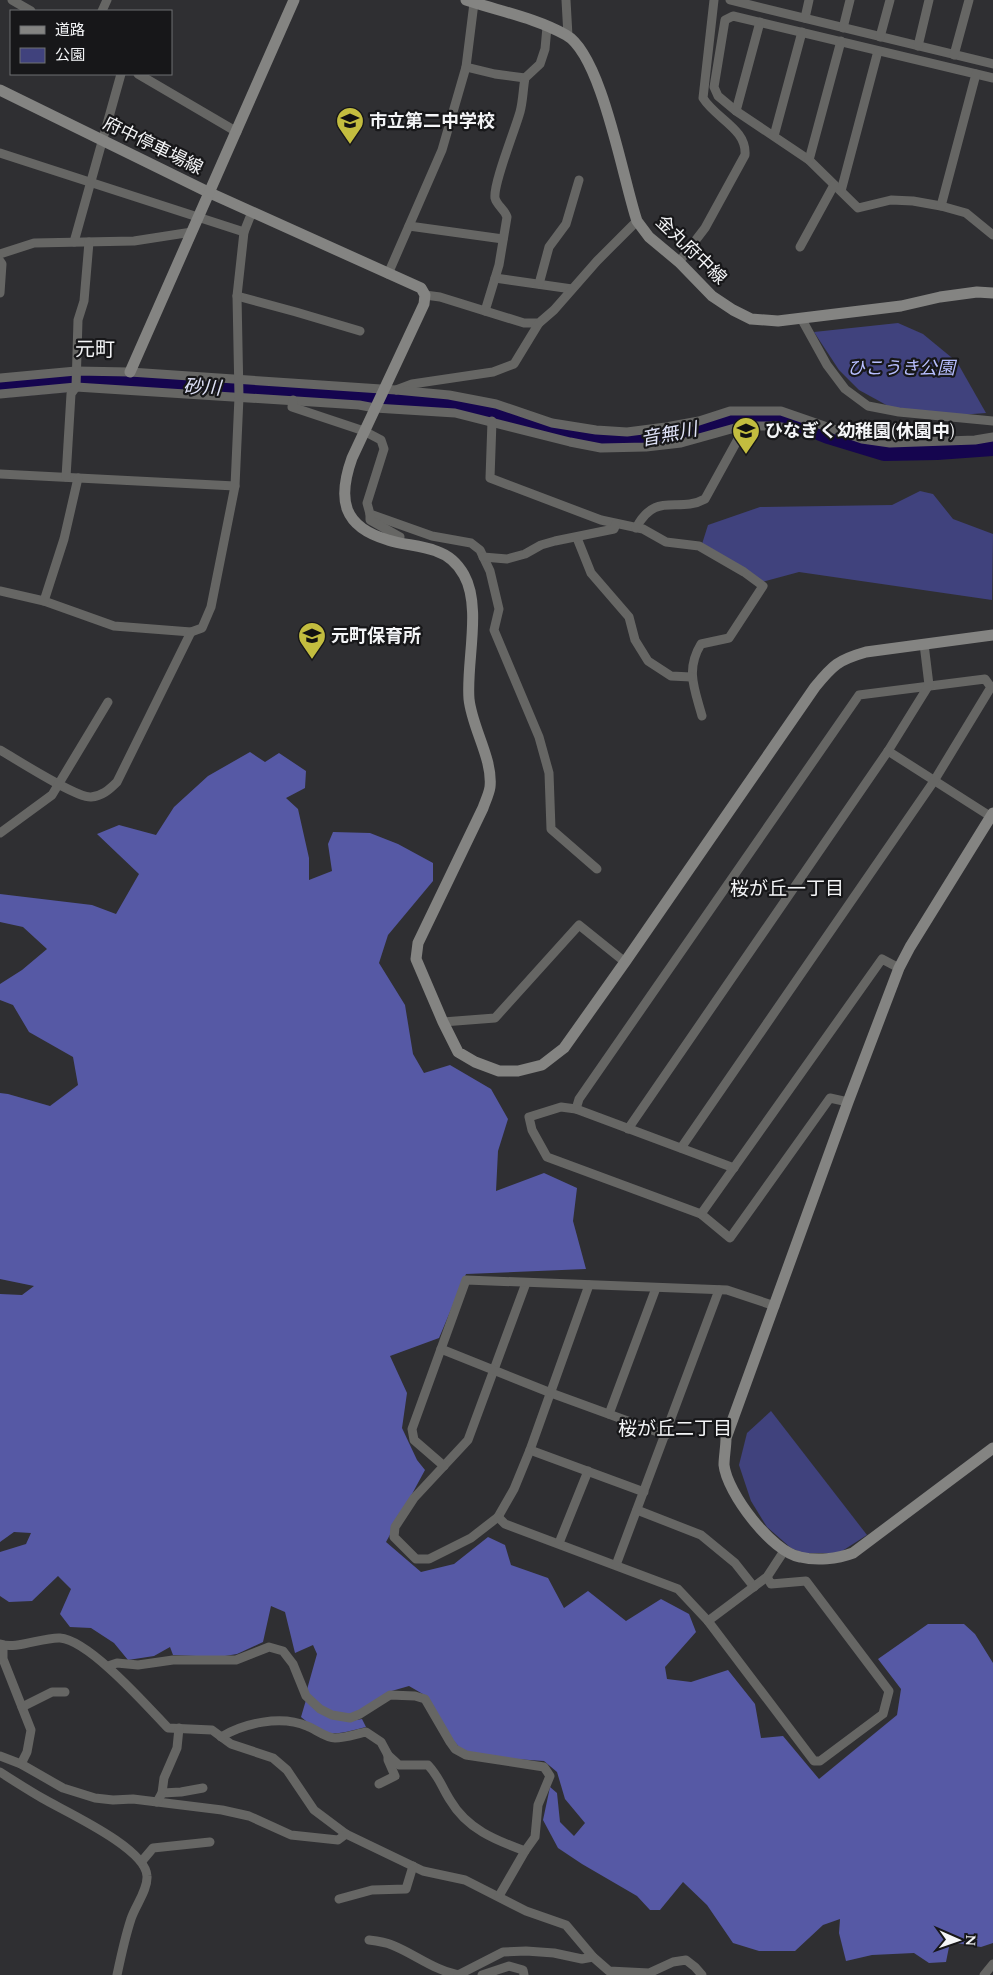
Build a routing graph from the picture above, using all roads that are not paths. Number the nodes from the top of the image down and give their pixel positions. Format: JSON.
{"nodes":[{"id":1,"x":12,"y":0,"type":"edge"},
{"id":2,"x":294,"y":0,"type":"edge"},
{"id":3,"x":566,"y":0,"type":"edge"},
{"id":4,"x":714,"y":0,"type":"edge"},
{"id":5,"x":730,"y":0,"type":"edge"},
{"id":6,"x":809,"y":0,"type":"edge"},
{"id":7,"x":850,"y":0,"type":"edge"},
{"id":8,"x":890,"y":0,"type":"edge"},
{"id":9,"x":929,"y":0,"type":"edge"},
{"id":10,"x":969,"y":0,"type":"edge"},
{"id":11,"x":470,"y":1,"type":"edge"},
{"id":12,"x":22,"y":3,"type":"edge"},
{"id":13,"x":764,"y":4,"type":"edge"},
{"id":14,"x":805,"y":18,"type":"junction"},
{"id":15,"x":760,"y":22,"type":"junction"},
{"id":16,"x":547,"y":27,"type":"junction"},
{"id":17,"x":843,"y":28,"type":"junction"},
{"id":18,"x":802,"y":32,"type":"junction"},
{"id":19,"x":568,"y":36,"type":"junction"},
{"id":20,"x":880,"y":36,"type":"junction"},
{"id":21,"x":841,"y":42,"type":"junction"},
{"id":22,"x":918,"y":46,"type":"junction"},
{"id":23,"x":878,"y":50,"type":"junction"},
{"id":24,"x":954,"y":55,"type":"junction"},
{"id":25,"x":993,"y":63,"type":"edge"},
{"id":26,"x":466,"y":67,"type":"junction"},
{"id":27,"x":706,"y":71,"type":"junction"},
{"id":28,"x":716,"y":72,"type":"junction"},
{"id":29,"x":976,"y":74,"type":"junction"},
{"id":30,"x":120,"y":75,"type":"edge"},
{"id":31,"x":140,"y":75,"type":"edge"},
{"id":32,"x":525,"y":78,"type":"junction"},
{"id":33,"x":993,"y":78,"type":"edge"},
{"id":34,"x":0,"y":90,"type":"edge"},
{"id":35,"x":736,"y":111,"type":"junction"},
{"id":36,"x":237,"y":132,"type":"junction"},
{"id":37,"x":774,"y":136,"type":"junction"},
{"id":38,"x":102,"y":140,"type":"junction"},
{"id":39,"x":0,"y":153,"type":"edge"},
{"id":40,"x":810,"y":160,"type":"junction"},
{"id":41,"x":579,"y":180,"type":"dead end"},
{"id":42,"x":92,"y":183,"type":"junction"},
{"id":43,"x":838,"y":188,"type":"junction"},
{"id":44,"x":210,"y":193,"type":"junction"},
{"id":45,"x":941,"y":206,"type":"junction"},
{"id":46,"x":252,"y":212,"type":"junction"},
{"id":47,"x":199,"y":217,"type":"junction"},
{"id":48,"x":637,"y":221,"type":"junction"},
{"id":49,"x":408,"y":226,"type":"junction"},
{"id":50,"x":192,"y":232,"type":"junction"},
{"id":51,"x":244,"y":232,"type":"junction"},
{"id":52,"x":993,"y":235,"type":"edge"},
{"id":53,"x":504,"y":239,"type":"junction"},
{"id":54,"x":74,"y":242,"type":"junction"},
{"id":55,"x":89,"y":242,"type":"junction"},
{"id":56,"x":800,"y":247,"type":"dead end"},
{"id":57,"x":0,"y":254,"type":"edge"},
{"id":58,"x":0,"y":261,"type":"edge"},
{"id":59,"x":679,"y":262,"type":"junction"},
{"id":60,"x":388,"y":274,"type":"junction"},
{"id":61,"x":495,"y":278,"type":"junction"},
{"id":62,"x":539,"y":284,"type":"junction"},
{"id":63,"x":572,"y":289,"type":"junction"},
{"id":64,"x":0,"y":293,"type":"edge"},
{"id":65,"x":993,"y":293,"type":"edge"},
{"id":66,"x":425,"y":295,"type":"junction"},
{"id":67,"x":237,"y":296,"type":"junction"},
{"id":68,"x":485,"y":311,"type":"junction"},
{"id":69,"x":801,"y":318,"type":"junction"},
{"id":70,"x":539,"y":323,"type":"junction"},
{"id":71,"x":360,"y":332,"type":"dead end"},
{"id":72,"x":76,"y":371,"type":"junction"},
{"id":73,"x":130,"y":372,"type":"junction"},
{"id":74,"x":0,"y":378,"type":"edge"},
{"id":75,"x":239,"y":380,"type":"junction"},
{"id":76,"x":76,"y":387,"type":"junction"},
{"id":77,"x":384,"y":389,"type":"junction"},
{"id":78,"x":396,"y":390,"type":"junction"},
{"id":79,"x":0,"y":394,"type":"edge"},
{"id":80,"x":239,"y":397,"type":"junction"},
{"id":81,"x":293,"y":400,"type":"junction"},
{"id":82,"x":375,"y":408,"type":"junction"},
{"id":83,"x":492,"y":421,"type":"junction"},
{"id":84,"x":993,"y":421,"type":"edge"},
{"id":85,"x":742,"y":426,"type":"junction"},
{"id":86,"x":786,"y":428,"type":"dead end"},
{"id":87,"x":364,"y":431,"type":"junction"},
{"id":88,"x":993,"y":437,"type":"edge"},
{"id":89,"x":0,"y":474,"type":"edge"},
{"id":90,"x":66,"y":478,"type":"junction"},
{"id":91,"x":78,"y":478,"type":"junction"},
{"id":92,"x":235,"y":486,"type":"junction"},
{"id":93,"x":370,"y":514,"type":"junction"},
{"id":94,"x":616,"y":524,"type":"junction"},
{"id":95,"x":636,"y":528,"type":"junction"},
{"id":96,"x":577,"y":538,"type":"junction"},
{"id":97,"x":399,"y":543,"type":"junction"},
{"id":98,"x":483,"y":557,"type":"junction"},
{"id":99,"x":0,"y":591,"type":"edge"},
{"id":100,"x":44,"y":601,"type":"junction"},
{"id":101,"x":191,"y":632,"type":"junction"},
{"id":102,"x":993,"y":635,"type":"edge"},
{"id":103,"x":924,"y":644,"type":"junction"},
{"id":104,"x":691,"y":677,"type":"junction"},
{"id":105,"x":929,"y":685,"type":"junction"},
{"id":106,"x":108,"y":702,"type":"dead end"},
{"id":107,"x":702,"y":716,"type":"dead end"},
{"id":108,"x":0,"y":750,"type":"edge"},
{"id":109,"x":888,"y":751,"type":"junction"},
{"id":110,"x":934,"y":781,"type":"junction"},
{"id":111,"x":60,"y":785,"type":"junction"},
{"id":112,"x":992,"y":816,"type":"edge"},
{"id":113,"x":0,"y":833,"type":"edge"},
{"id":114,"x":597,"y":869,"type":"dead end"},
{"id":115,"x":626,"y":962,"type":"junction"},
{"id":116,"x":899,"y":968,"type":"junction"},
{"id":117,"x":443,"y":1022,"type":"junction"},
{"id":118,"x":848,"y":1102,"type":"junction"},
{"id":119,"x":576,"y":1109,"type":"junction"},
{"id":120,"x":628,"y":1129,"type":"junction"},
{"id":121,"x":681,"y":1148,"type":"junction"},
{"id":122,"x":734,"y":1168,"type":"junction"},
{"id":123,"x":701,"y":1214,"type":"junction"},
{"id":124,"x":526,"y":1283,"type":"junction"},
{"id":125,"x":590,"y":1285,"type":"junction"},
{"id":126,"x":656,"y":1288,"type":"junction"},
{"id":127,"x":719,"y":1290,"type":"junction"},
{"id":128,"x":775,"y":1306,"type":"junction"},
{"id":129,"x":441,"y":1349,"type":"junction"},
{"id":130,"x":494,"y":1370,"type":"junction"},
{"id":131,"x":551,"y":1393,"type":"junction"},
{"id":132,"x":609,"y":1414,"type":"junction"},
{"id":133,"x":666,"y":1435,"type":"junction"},
{"id":134,"x":993,"y":1448,"type":"edge"},
{"id":135,"x":530,"y":1450,"type":"junction"},
{"id":136,"x":444,"y":1466,"type":"junction"},
{"id":137,"x":588,"y":1471,"type":"junction"},
{"id":138,"x":644,"y":1492,"type":"junction"},
{"id":139,"x":637,"y":1510,"type":"junction"},
{"id":140,"x":498,"y":1517,"type":"junction"},
{"id":141,"x":559,"y":1543,"type":"junction"},
{"id":142,"x":784,"y":1550,"type":"junction"},
{"id":143,"x":616,"y":1565,"type":"junction"},
{"id":144,"x":767,"y":1577,"type":"junction"},
{"id":145,"x":754,"y":1587,"type":"junction"},
{"id":146,"x":708,"y":1621,"type":"junction"},
{"id":147,"x":2,"y":1645,"type":"edge"},
{"id":148,"x":108,"y":1666,"type":"junction"},
{"id":149,"x":64,"y":1692,"type":"dead end"},
{"id":150,"x":22,"y":1706,"type":"junction"},
{"id":151,"x":179,"y":1728,"type":"junction"},
{"id":152,"x":221,"y":1737,"type":"junction"},
{"id":153,"x":388,"y":1755,"type":"junction"},
{"id":154,"x":0,"y":1756,"type":"edge"},
{"id":155,"x":21,"y":1764,"type":"junction"},
{"id":156,"x":0,"y":1772,"type":"edge"},
{"id":157,"x":379,"y":1784,"type":"dead end"},
{"id":158,"x":203,"y":1788,"type":"dead end"},
{"id":159,"x":162,"y":1793,"type":"junction"},
{"id":160,"x":157,"y":1802,"type":"junction"},
{"id":161,"x":346,"y":1834,"type":"junction"},
{"id":162,"x":210,"y":1842,"type":"dead end"},
{"id":163,"x":525,"y":1851,"type":"junction"},
{"id":164,"x":142,"y":1861,"type":"junction"},
{"id":165,"x":413,"y":1866,"type":"junction"},
{"id":166,"x":499,"y":1896,"type":"junction"},
{"id":167,"x":339,"y":1899,"type":"dead end"},
{"id":168,"x":369,"y":1940,"type":"dead end"},
{"id":169,"x":593,"y":1957,"type":"junction"},
{"id":170,"x":993,"y":1964,"type":"edge"},
{"id":171,"x":117,"y":1975,"type":"edge"},
{"id":172,"x":460,"y":1975,"type":"edge"},
{"id":173,"x":482,"y":1975,"type":"edge"},
{"id":174,"x":524,"y":1975,"type":"edge"},
{"id":175,"x":702,"y":1975,"type":"edge"},
{"id":176,"x":984,"y":1975,"type":"edge"}],
"edges":[{"from":1,"to":12,"type":"street"},
{"from":2,"to":36,"type":"street","name":"府中停車場線"},
{"from":3,"to":19,"type":"street"},
{"from":4,"to":27,"type":"street"},
{"from":5,"to":13,"type":"street"},
{"from":6,"to":14,"type":"street"},
{"from":7,"to":17,"type":"street"},
{"from":8,"to":20,"type":"street"},
{"from":9,"to":22,"type":"street"},
{"from":10,"to":24,"type":"street"},
{"from":11,"to":16,"type":"street","name":"金丸府中線"},
{"from":11,"to":26,"type":"street"},
{"from":13,"to":14,"type":"street"},
{"from":14,"to":17,"type":"street"},
{"from":15,"to":18,"type":"street"},
{"from":15,"to":28,"type":"street"},
{"from":15,"to":35,"type":"street"},
{"from":16,"to":19,"type":"street","name":"金丸府中線"},
{"from":16,"to":32,"type":"street"},
{"from":17,"to":20,"type":"street"},
{"from":18,"to":21,"type":"street"},
{"from":18,"to":37,"type":"street"},
{"from":19,"to":48,"type":"street","name":"金丸府中線"},
{"from":20,"to":22,"type":"street"},
{"from":21,"to":23,"type":"street"},
{"from":21,"to":40,"type":"street"},
{"from":22,"to":24,"type":"street"},
{"from":23,"to":29,"type":"street"},
{"from":23,"to":43,"type":"street"},
{"from":24,"to":25,"type":"street"},
{"from":26,"to":32,"type":"street"},
{"from":26,"to":49,"type":"street"},
{"from":27,"to":28,"type":"street"},
{"from":27,"to":59,"type":"street"},
{"from":28,"to":35,"type":"street"},
{"from":29,"to":33,"type":"street"},
{"from":29,"to":45,"type":"street"},
{"from":30,"to":38,"type":"street"},
{"from":31,"to":36,"type":"street"},
{"from":32,"to":53,"type":"street"},
{"from":34,"to":38,"type":"street","name":"府中停車場線"},
{"from":35,"to":37,"type":"street"},
{"from":36,"to":44,"type":"street","name":"府中停車場線"},
{"from":37,"to":40,"type":"street"},
{"from":38,"to":42,"type":"street"},
{"from":38,"to":44,"type":"street","name":"府中停車場線"},
{"from":39,"to":42,"type":"street"},
{"from":40,"to":43,"type":"street"},
{"from":41,"to":62,"type":"street"},
{"from":42,"to":47,"type":"street"},
{"from":42,"to":54,"type":"street"},
{"from":43,"to":45,"type":"street"},
{"from":43,"to":56,"type":"street"},
{"from":44,"to":46,"type":"street"},
{"from":44,"to":47,"type":"street"},
{"from":45,"to":52,"type":"street"},
{"from":46,"to":51,"type":"street"},
{"from":46,"to":60,"type":"street"},
{"from":47,"to":50,"type":"street"},
{"from":47,"to":51,"type":"street"},
{"from":48,"to":59,"type":"street","name":"金丸府中線"},
{"from":48,"to":63,"type":"street"},
{"from":49,"to":53,"type":"street"},
{"from":49,"to":60,"type":"street"},
{"from":50,"to":55,"type":"street"},
{"from":50,"to":73,"type":"street"},
{"from":51,"to":67,"type":"street"},
{"from":53,"to":61,"type":"street"},
{"from":54,"to":55,"type":"street"},
{"from":54,"to":57,"type":"street"},
{"from":55,"to":72,"type":"street"},
{"from":58,"to":64,"type":"street"},
{"from":59,"to":69,"type":"street","name":"金丸府中線"},
{"from":60,"to":66,"type":"street"},
{"from":61,"to":62,"type":"street"},
{"from":61,"to":68,"type":"street"},
{"from":62,"to":63,"type":"street"},
{"from":63,"to":70,"type":"street"},
{"from":65,"to":69,"type":"street","name":"金丸府中線"},
{"from":66,"to":68,"type":"street"},
{"from":66,"to":77,"type":"street"},
{"from":67,"to":71,"type":"street"},
{"from":67,"to":75,"type":"street"},
{"from":68,"to":70,"type":"street"},
{"from":69,"to":84,"type":"street"},
{"from":70,"to":78,"type":"street"},
{"from":72,"to":73,"type":"street"},
{"from":72,"to":74,"type":"street"},
{"from":72,"to":76,"type":"street"},
{"from":73,"to":75,"type":"street"},
{"from":75,"to":77,"type":"street"},
{"from":75,"to":80,"type":"street"},
{"from":76,"to":79,"type":"street"},
{"from":76,"to":80,"type":"street"},
{"from":76,"to":90,"type":"street"},
{"from":77,"to":78,"type":"street"},
{"from":77,"to":82,"type":"street"},
{"from":78,"to":88,"type":"street"},
{"from":80,"to":81,"type":"street"},
{"from":80,"to":92,"type":"street"},
{"from":81,"to":82,"type":"street"},
{"from":81,"to":87,"type":"street"},
{"from":82,"to":83,"type":"street"},
{"from":82,"to":87,"type":"street"},
{"from":83,"to":85,"type":"street"},
{"from":83,"to":94,"type":"street"},
{"from":85,"to":86,"type":"street"},
{"from":85,"to":95,"type":"street"},
{"from":87,"to":93,"type":"street"},
{"from":87,"to":97,"type":"street"},
{"from":89,"to":90,"type":"street"},
{"from":90,"to":91,"type":"street"},
{"from":91,"to":92,"type":"street"},
{"from":91,"to":100,"type":"street"},
{"from":92,"to":101,"type":"street"},
{"from":93,"to":97,"type":"street"},
{"from":93,"to":98,"type":"street"},
{"from":94,"to":95,"type":"street"},
{"from":94,"to":96,"type":"street"},
{"from":95,"to":104,"type":"street"},
{"from":96,"to":98,"type":"street"},
{"from":96,"to":104,"type":"street"},
{"from":97,"to":117,"type":"street"},
{"from":98,"to":114,"type":"street"},
{"from":99,"to":100,"type":"street"},
{"from":100,"to":101,"type":"street"},
{"from":101,"to":111,"type":"street"},
{"from":102,"to":103,"type":"street"},
{"from":103,"to":105,"type":"street"},
{"from":103,"to":115,"type":"street"},
{"from":104,"to":107,"type":"street"},
{"from":105,"to":109,"type":"street"},
{"from":105,"to":110,"type":"street"},
{"from":105,"to":119,"type":"street"},
{"from":106,"to":111,"type":"street"},
{"from":108,"to":111,"type":"street"},
{"from":109,"to":110,"type":"street"},
{"from":109,"to":120,"type":"street"},
{"from":110,"to":112,"type":"street"},
{"from":110,"to":121,"type":"street"},
{"from":111,"to":113,"type":"street"},
{"from":112,"to":116,"type":"street"},
{"from":115,"to":117,"type":"street"},
{"from":115,"to":117,"type":"street"},
{"from":116,"to":118,"type":"street"},
{"from":116,"to":122,"type":"street"},
{"from":118,"to":123,"type":"street"},
{"from":118,"to":128,"type":"street"},
{"from":119,"to":120,"type":"street"},
{"from":119,"to":123,"type":"street"},
{"from":120,"to":121,"type":"street"},
{"from":121,"to":122,"type":"street"},
{"from":122,"to":123,"type":"street"},
{"from":124,"to":125,"type":"street"},
{"from":124,"to":129,"type":"street"},
{"from":124,"to":130,"type":"street"},
{"from":125,"to":126,"type":"street"},
{"from":125,"to":131,"type":"street"},
{"from":126,"to":127,"type":"street"},
{"from":126,"to":132,"type":"street"},
{"from":127,"to":128,"type":"street"},
{"from":127,"to":133,"type":"street"},
{"from":128,"to":142,"type":"street"},
{"from":129,"to":130,"type":"street"},
{"from":129,"to":136,"type":"street"},
{"from":130,"to":131,"type":"street"},
{"from":130,"to":136,"type":"street"},
{"from":131,"to":132,"type":"street"},
{"from":131,"to":135,"type":"street"},
{"from":132,"to":133,"type":"street"},
{"from":133,"to":138,"type":"street"},
{"from":134,"to":142,"type":"street"},
{"from":135,"to":137,"type":"street"},
{"from":135,"to":140,"type":"street"},
{"from":136,"to":140,"type":"street"},
{"from":137,"to":138,"type":"street"},
{"from":137,"to":141,"type":"street"},
{"from":138,"to":139,"type":"street"},
{"from":139,"to":143,"type":"street"},
{"from":139,"to":145,"type":"street"},
{"from":140,"to":141,"type":"street"},
{"from":141,"to":143,"type":"street"},
{"from":142,"to":144,"type":"street"},
{"from":143,"to":146,"type":"street"},
{"from":144,"to":145,"type":"street"},
{"from":144,"to":146,"type":"street"},
{"from":145,"to":146,"type":"street"},
{"from":147,"to":148,"type":"street"},
{"from":147,"to":150,"type":"street"},
{"from":148,"to":151,"type":"street"},
{"from":148,"to":163,"type":"street"},
{"from":149,"to":150,"type":"street"},
{"from":150,"to":155,"type":"street"},
{"from":151,"to":152,"type":"street"},
{"from":151,"to":159,"type":"street"},
{"from":152,"to":153,"type":"street"},
{"from":152,"to":161,"type":"street"},
{"from":153,"to":157,"type":"street"},
{"from":153,"to":163,"type":"street"},
{"from":154,"to":155,"type":"street"},
{"from":155,"to":160,"type":"street"},
{"from":156,"to":164,"type":"street"},
{"from":158,"to":159,"type":"street"},
{"from":159,"to":160,"type":"street"},
{"from":160,"to":161,"type":"street"},
{"from":161,"to":165,"type":"street"},
{"from":162,"to":164,"type":"street"},
{"from":163,"to":166,"type":"street"},
{"from":164,"to":171,"type":"street"},
{"from":165,"to":166,"type":"street"},
{"from":165,"to":167,"type":"street"},
{"from":166,"to":169,"type":"street"},
{"from":168,"to":172,"type":"street"},
{"from":169,"to":172,"type":"street"},
{"from":169,"to":175,"type":"street"},
{"from":170,"to":176,"type":"street"},
{"from":173,"to":174,"type":"street"}]}
